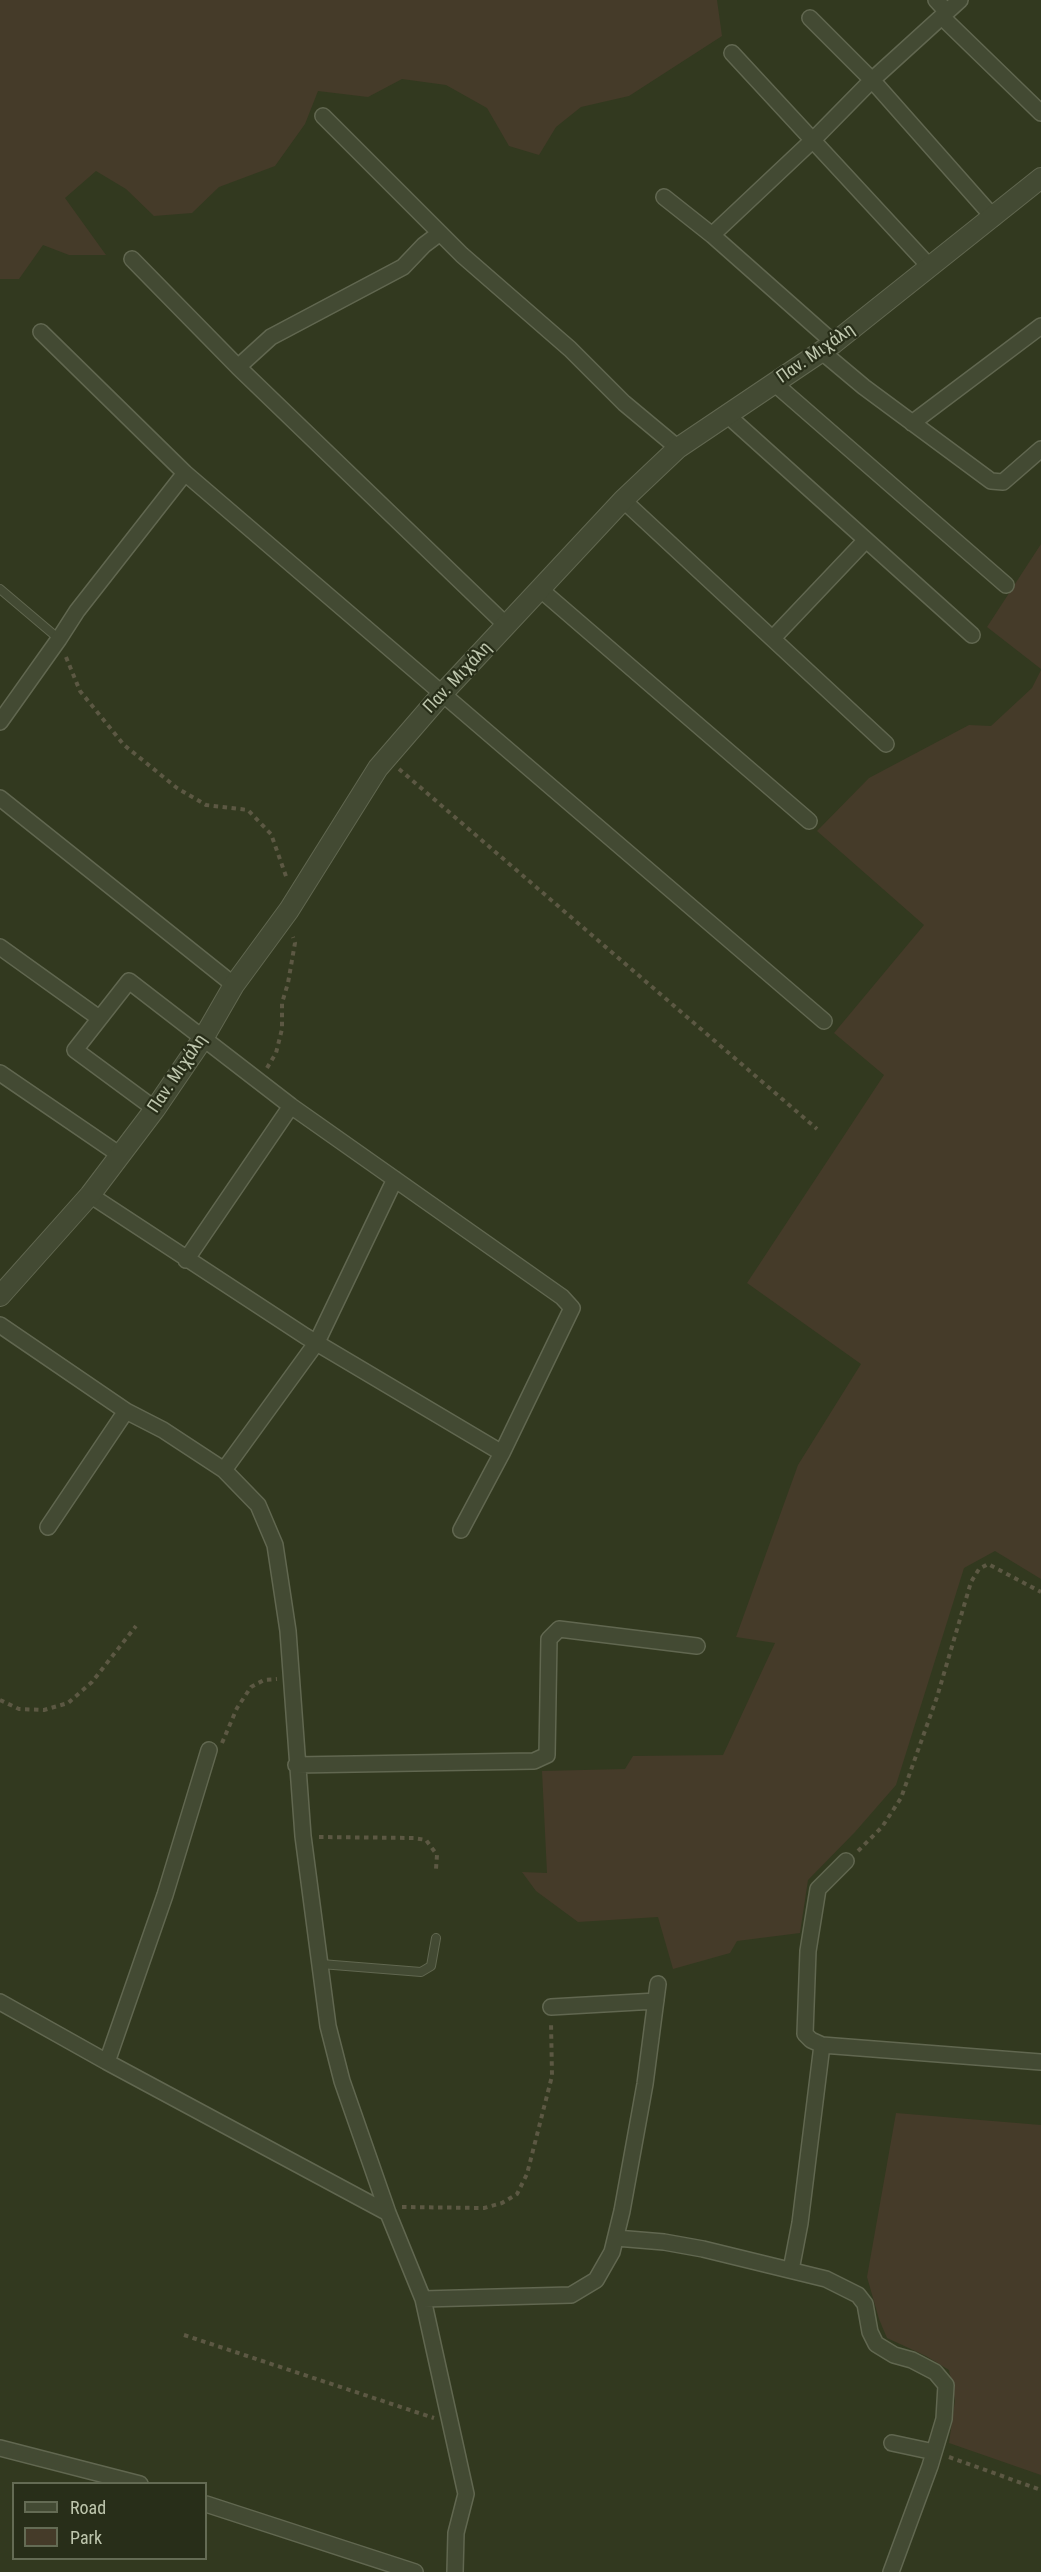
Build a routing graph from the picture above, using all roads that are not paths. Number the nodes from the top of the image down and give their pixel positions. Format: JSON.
{"nodes":[{"id":1,"x":936,"y":0,"type":"edge"},
{"id":2,"x":960,"y":0,"type":"edge"},
{"id":3,"x":945,"y":14,"type":"junction"},
{"id":4,"x":810,"y":18,"type":"dead end"},
{"id":5,"x":732,"y":53,"type":"dead end"},
{"id":6,"x":872,"y":80,"type":"junction"},
{"id":7,"x":1041,"y":113,"type":"edge"},
{"id":8,"x":323,"y":116,"type":"dead end"},
{"id":9,"x":813,"y":140,"type":"junction"},
{"id":10,"x":1041,"y":178,"type":"edge"},
{"id":11,"x":664,"y":197,"type":"dead end"},
{"id":12,"x":994,"y":218,"type":"junction"},
{"id":13,"x":441,"y":233,"type":"junction"},
{"id":14,"x":712,"y":235,"type":"junction"},
{"id":15,"x":132,"y":259,"type":"dead end"},
{"id":16,"x":930,"y":267,"type":"junction"},
{"id":17,"x":1041,"y":326,"type":"edge"},
{"id":18,"x":41,"y":332,"type":"dead end"},
{"id":19,"x":828,"y":347,"type":"junction"},
{"id":20,"x":238,"y":367,"type":"junction"},
{"id":21,"x":774,"y":383,"type":"junction"},
{"id":22,"x":726,"y":414,"type":"junction"},
{"id":23,"x":912,"y":423,"type":"junction"},
{"id":24,"x":678,"y":448,"type":"junction"},
{"id":25,"x":1041,"y":449,"type":"edge"},
{"id":26,"x":185,"y":473,"type":"junction"},
{"id":27,"x":623,"y":500,"type":"junction"},
{"id":28,"x":865,"y":541,"type":"junction"},
{"id":29,"x":1006,"y":585,"type":"dead end"},
{"id":30,"x":0,"y":589,"type":"edge"},
{"id":31,"x":541,"y":590,"type":"junction"},
{"id":32,"x":507,"y":626,"type":"junction"},
{"id":33,"x":972,"y":635,"type":"dead end"},
{"id":34,"x":773,"y":638,"type":"junction"},
{"id":35,"x":59,"y":639,"type":"junction"},
{"id":36,"x":442,"y":694,"type":"junction"},
{"id":37,"x":0,"y":722,"type":"edge"},
{"id":38,"x":886,"y":744,"type":"dead end"},
{"id":39,"x":0,"y":798,"type":"edge"},
{"id":40,"x":808,"y":821,"type":"dead end"},
{"id":41,"x":0,"y":947,"type":"edge"},
{"id":42,"x":234,"y":985,"type":"junction"},
{"id":43,"x":99,"y":1018,"type":"junction"},
{"id":44,"x":824,"y":1021,"type":"dead end"},
{"id":45,"x":204,"y":1037,"type":"junction"},
{"id":46,"x":0,"y":1073,"type":"edge"},
{"id":47,"x":291,"y":1106,"type":"junction"},
{"id":48,"x":155,"y":1109,"type":"junction"},
{"id":49,"x":120,"y":1155,"type":"junction"},
{"id":50,"x":395,"y":1179,"type":"junction"},
{"id":51,"x":90,"y":1195,"type":"junction"},
{"id":52,"x":186,"y":1260,"type":"junction"},
{"id":53,"x":0,"y":1296,"type":"edge"},
{"id":54,"x":0,"y":1326,"type":"edge"},
{"id":55,"x":317,"y":1342,"type":"junction"},
{"id":56,"x":126,"y":1411,"type":"junction"},
{"id":57,"x":502,"y":1454,"type":"junction"},
{"id":58,"x":224,"y":1470,"type":"junction"},
{"id":59,"x":48,"y":1527,"type":"dead end"},
{"id":60,"x":461,"y":1530,"type":"dead end"},
{"id":61,"x":698,"y":1646,"type":"dead end"},
{"id":62,"x":209,"y":1750,"type":"road end"},
{"id":63,"x":296,"y":1765,"type":"junction"},
{"id":64,"x":846,"y":1862,"type":"road end"},
{"id":65,"x":436,"y":1938,"type":"dead end"},
{"id":66,"x":321,"y":1964,"type":"junction"},
{"id":67,"x":658,"y":1984,"type":"dead end"},
{"id":68,"x":656,"y":2001,"type":"junction"},
{"id":69,"x":0,"y":2002,"type":"edge"},
{"id":70,"x":551,"y":2007,"type":"road end"},
{"id":71,"x":822,"y":2045,"type":"junction"},
{"id":72,"x":107,"y":2062,"type":"junction"},
{"id":73,"x":1041,"y":2062,"type":"edge"},
{"id":74,"x":387,"y":2210,"type":"junction"},
{"id":75,"x":616,"y":2238,"type":"junction"},
{"id":76,"x":791,"y":2270,"type":"junction"},
{"id":77,"x":423,"y":2299,"type":"junction"},
{"id":78,"x":892,"y":2443,"type":"dead end"},
{"id":79,"x":0,"y":2448,"type":"edge"},
{"id":80,"x":934,"y":2452,"type":"junction"},
{"id":81,"x":132,"y":2482,"type":"edge"},
{"id":82,"x":207,"y":2504,"type":"edge"},
{"id":83,"x":415,"y":2572,"type":"edge"},
{"id":84,"x":455,"y":2572,"type":"edge"},
{"id":85,"x":891,"y":2572,"type":"edge"}],
"edges":[{"from":1,"to":3,"type":"street"},
{"from":2,"to":3,"type":"street"},
{"from":3,"to":6,"type":"street"},
{"from":3,"to":7,"type":"street"},
{"from":4,"to":6,"type":"street"},
{"from":5,"to":9,"type":"street"},
{"from":6,"to":9,"type":"street"},
{"from":6,"to":12,"type":"street"},
{"from":8,"to":13,"type":"street"},
{"from":9,"to":14,"type":"street"},
{"from":9,"to":16,"type":"street"},
{"from":10,"to":12,"type":"street","name":"Παν. Μιχάλη"},
{"from":11,"to":14,"type":"street"},
{"from":12,"to":16,"type":"street","name":"Παν. Μιχάλη"},
{"from":13,"to":20,"type":"street"},
{"from":13,"to":24,"type":"street"},
{"from":14,"to":19,"type":"street"},
{"from":15,"to":20,"type":"street"},
{"from":16,"to":19,"type":"street","name":"Παν. Μιχάλη"},
{"from":17,"to":23,"type":"street"},
{"from":18,"to":26,"type":"street"},
{"from":19,"to":21,"type":"street","name":"Παν. Μιχάλη"},
{"from":19,"to":23,"type":"street"},
{"from":20,"to":32,"type":"street"},
{"from":21,"to":22,"type":"street","name":"Παν. Μιχάλη"},
{"from":21,"to":29,"type":"street"},
{"from":22,"to":24,"type":"street","name":"Παν. Μιχάλη"},
{"from":22,"to":28,"type":"street"},
{"from":23,"to":25,"type":"street"},
{"from":24,"to":27,"type":"street","name":"Παν. Μιχάλη"},
{"from":26,"to":35,"type":"street"},
{"from":26,"to":36,"type":"street"},
{"from":27,"to":31,"type":"street","name":"Παν. Μιχάλη"},
{"from":27,"to":34,"type":"street"},
{"from":28,"to":33,"type":"street"},
{"from":28,"to":34,"type":"street"},
{"from":30,"to":35,"type":"lane"},
{"from":31,"to":32,"type":"street","name":"Παν. Μιχάλη"},
{"from":31,"to":40,"type":"street"},
{"from":32,"to":36,"type":"street","name":"Παν. Μιχάλη"},
{"from":34,"to":38,"type":"street"},
{"from":35,"to":37,"type":"street"},
{"from":36,"to":42,"type":"street","name":"Παν. Μιχάλη"},
{"from":36,"to":44,"type":"street"},
{"from":39,"to":42,"type":"street"},
{"from":41,"to":43,"type":"street"},
{"from":42,"to":45,"type":"street","name":"Παν. Μιχάλη"},
{"from":43,"to":45,"type":"street"},
{"from":43,"to":48,"type":"street"},
{"from":45,"to":47,"type":"street"},
{"from":45,"to":48,"type":"street","name":"Παν. Μιχάλη"},
{"from":46,"to":49,"type":"street"},
{"from":47,"to":50,"type":"street"},
{"from":47,"to":52,"type":"street"},
{"from":48,"to":49,"type":"street","name":"Παν. Μιχάλη"},
{"from":49,"to":51,"type":"street","name":"Παν. Μιχάλη"},
{"from":50,"to":55,"type":"street"},
{"from":50,"to":57,"type":"street"},
{"from":51,"to":52,"type":"street"},
{"from":51,"to":53,"type":"street","name":"Παν. Μιχάλη"},
{"from":52,"to":55,"type":"street"},
{"from":54,"to":56,"type":"street"},
{"from":55,"to":57,"type":"street"},
{"from":55,"to":58,"type":"street"},
{"from":56,"to":58,"type":"street"},
{"from":56,"to":59,"type":"street"},
{"from":57,"to":60,"type":"street"},
{"from":58,"to":63,"type":"street"},
{"from":61,"to":63,"type":"street"},
{"from":62,"to":72,"type":"street"},
{"from":63,"to":66,"type":"street"},
{"from":64,"to":71,"type":"street"},
{"from":65,"to":66,"type":"lane"},
{"from":66,"to":74,"type":"street"},
{"from":67,"to":68,"type":"street"},
{"from":68,"to":70,"type":"street"},
{"from":68,"to":75,"type":"street"},
{"from":69,"to":72,"type":"street"},
{"from":71,"to":73,"type":"street"},
{"from":71,"to":76,"type":"street"},
{"from":72,"to":74,"type":"street"},
{"from":74,"to":77,"type":"street"},
{"from":75,"to":76,"type":"street"},
{"from":75,"to":77,"type":"street"},
{"from":76,"to":80,"type":"street"},
{"from":77,"to":84,"type":"street"},
{"from":78,"to":80,"type":"street"},
{"from":79,"to":81,"type":"street"},
{"from":80,"to":85,"type":"street"},
{"from":82,"to":83,"type":"street"}]}
